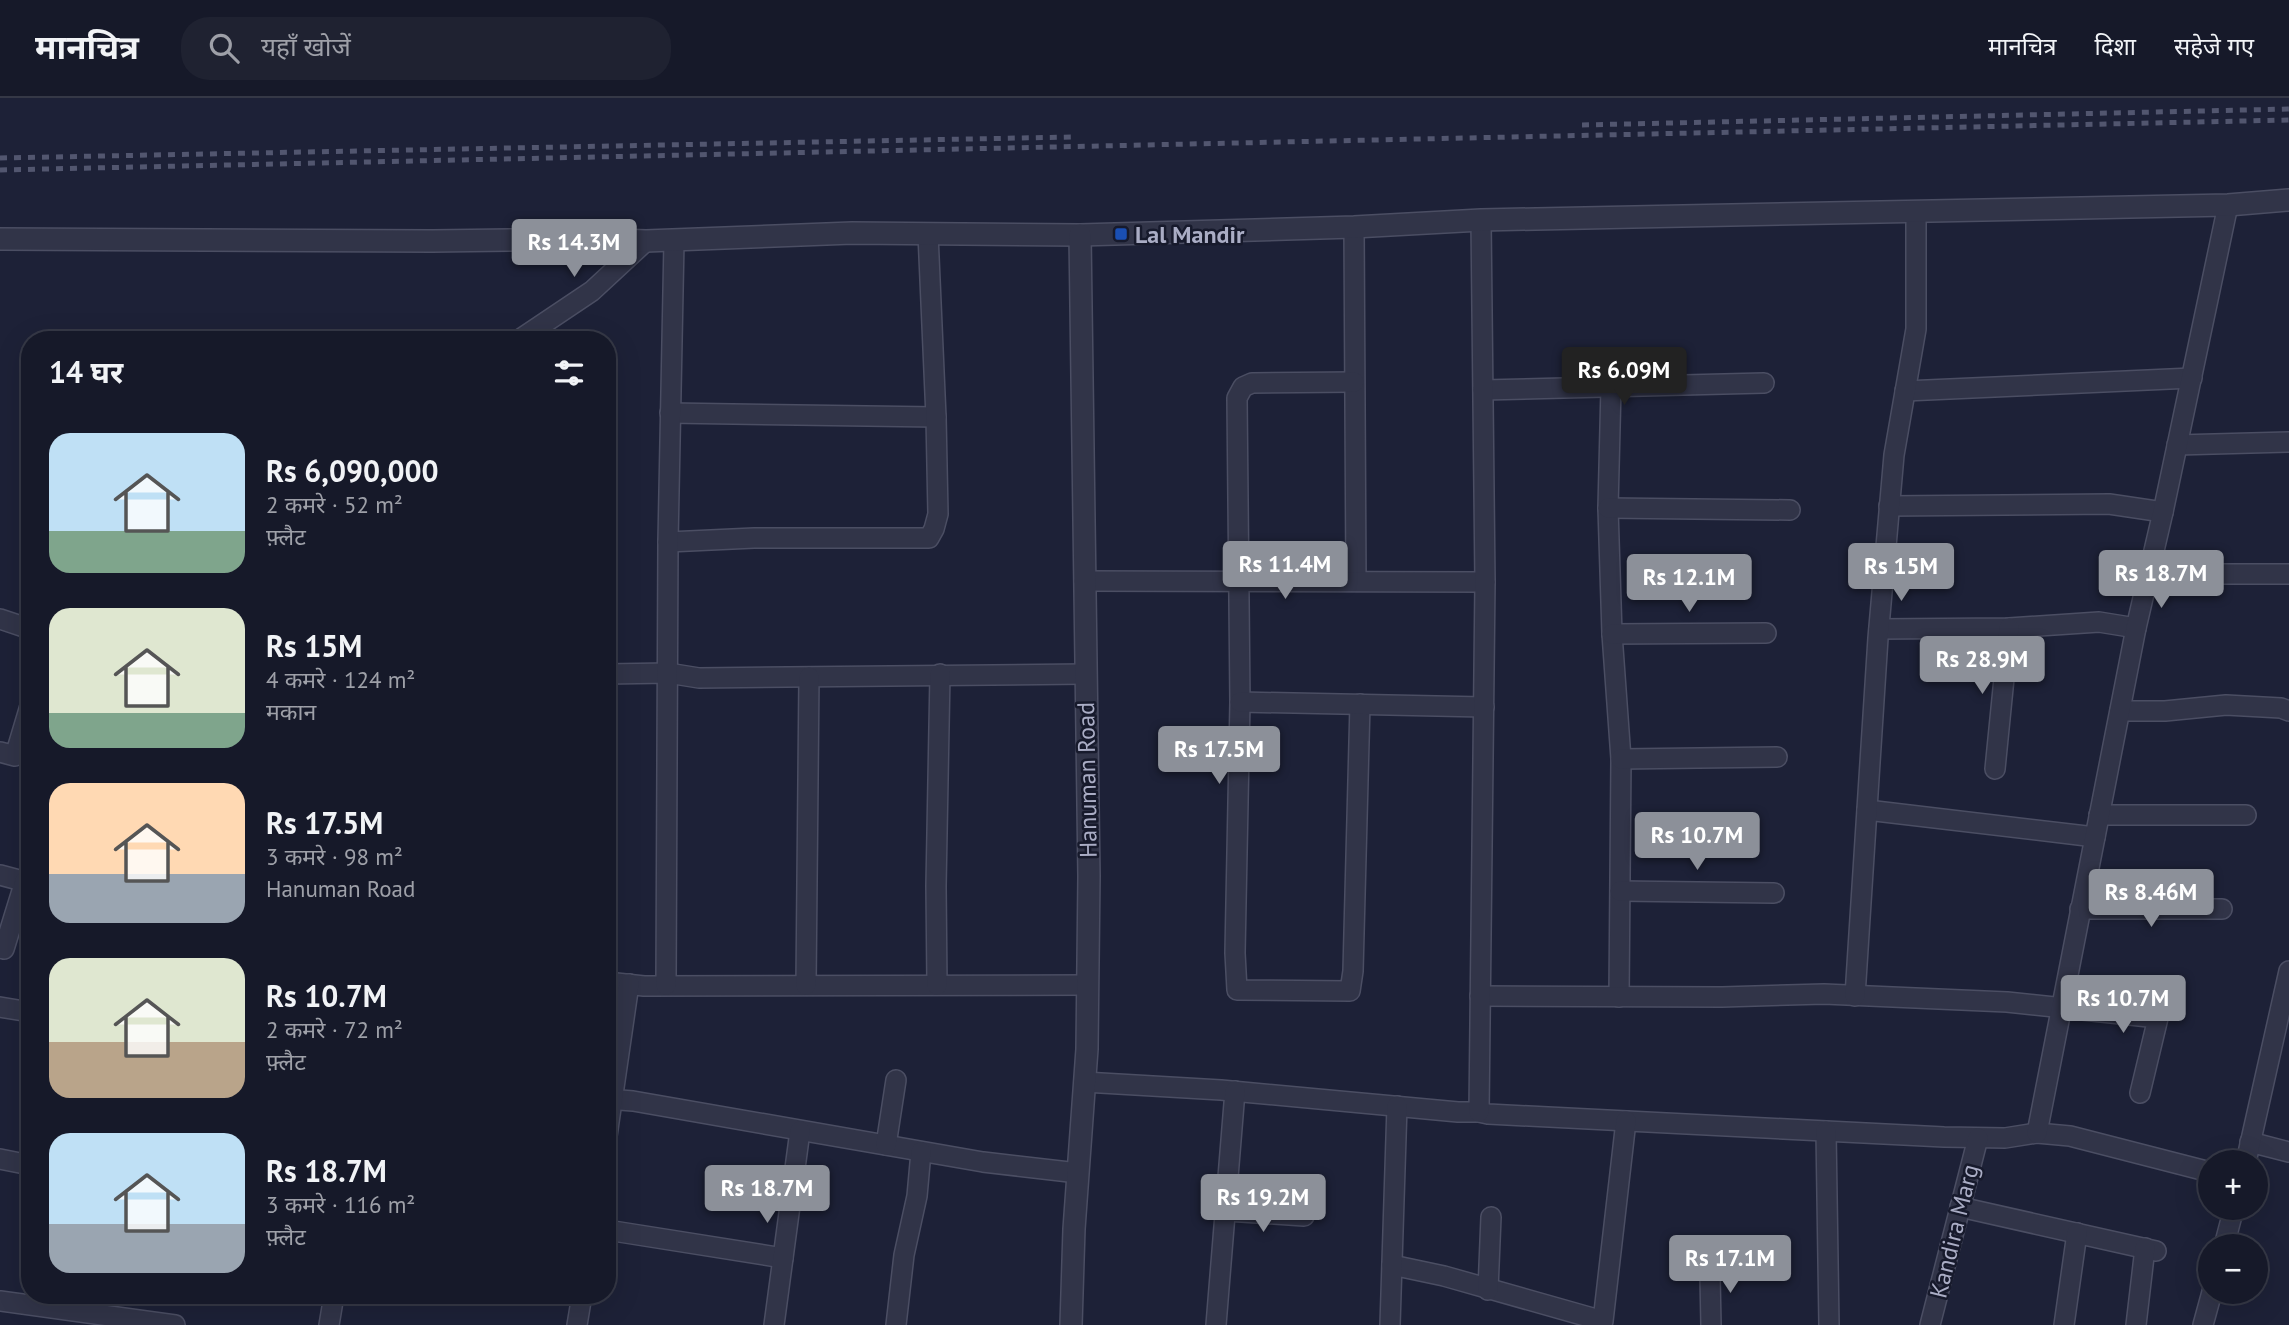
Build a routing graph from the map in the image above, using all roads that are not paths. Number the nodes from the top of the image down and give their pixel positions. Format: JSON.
{"nodes":[{"id":1,"x":2289,"y":200,"type":"edge"},
{"id":2,"x":2228,"y":205,"type":"junction"},
{"id":3,"x":1916,"y":211,"type":"junction"},
{"id":4,"x":1481,"y":220,"type":"junction"},
{"id":5,"x":1353,"y":227,"type":"junction"},
{"id":6,"x":928,"y":234,"type":"junction"},
{"id":7,"x":1080,"y":235,"type":"junction"},
{"id":8,"x":0,"y":239,"type":"edge"},
{"id":9,"x":674,"y":241,"type":"junction"},
{"id":10,"x":646,"y":242,"type":"junction"},
{"id":11,"x":543,"y":331,"type":"edge"},
{"id":12,"x":2192,"y":378,"type":"junction"},
{"id":13,"x":1354,"y":382,"type":"junction"},
{"id":14,"x":1765,"y":383,"type":"dead end"},
{"id":15,"x":1611,"y":387,"type":"junction"},
{"id":16,"x":1483,"y":390,"type":"junction"},
{"id":17,"x":1905,"y":391,"type":"junction"},
{"id":18,"x":670,"y":413,"type":"junction"},
{"id":19,"x":936,"y":417,"type":"junction"},
{"id":20,"x":2289,"y":442,"type":"edge"},
{"id":21,"x":2177,"y":445,"type":"junction"},
{"id":22,"x":1889,"y":506,"type":"junction"},
{"id":23,"x":1608,"y":508,"type":"junction"},
{"id":24,"x":1790,"y":510,"type":"dead end"},
{"id":25,"x":2163,"y":512,"type":"junction"},
{"id":26,"x":668,"y":542,"type":"junction"},
{"id":27,"x":2149,"y":574,"type":"junction"},
{"id":28,"x":2289,"y":574,"type":"edge"},
{"id":29,"x":1238,"y":580,"type":"junction"},
{"id":30,"x":1084,"y":581,"type":"junction"},
{"id":31,"x":1356,"y":581,"type":"junction"},
{"id":32,"x":1485,"y":582,"type":"junction"},
{"id":33,"x":0,"y":619,"type":"edge"},
{"id":34,"x":21,"y":626,"type":"edge"},
{"id":35,"x":2009,"y":628,"type":"junction"},
{"id":36,"x":2136,"y":628,"type":"junction"},
{"id":37,"x":1879,"y":629,"type":"junction"},
{"id":38,"x":1766,"y":633,"type":"dead end"},
{"id":39,"x":1612,"y":635,"type":"junction"},
{"id":40,"x":668,"y":673,"type":"junction"},
{"id":41,"x":616,"y":674,"type":"edge"},
{"id":42,"x":940,"y":674,"type":"junction"},
{"id":43,"x":1085,"y":674,"type":"junction"},
{"id":44,"x":809,"y":677,"type":"junction"},
{"id":45,"x":1240,"y":702,"type":"junction"},
{"id":46,"x":1360,"y":704,"type":"junction"},
{"id":47,"x":1484,"y":707,"type":"junction"},
{"id":48,"x":2120,"y":711,"type":"junction"},
{"id":49,"x":2289,"y":711,"type":"edge"},
{"id":50,"x":21,"y":736,"type":"edge"},
{"id":51,"x":0,"y":752,"type":"edge"},
{"id":52,"x":1777,"y":757,"type":"dead end"},
{"id":53,"x":1620,"y":759,"type":"junction"},
{"id":54,"x":1995,"y":769,"type":"dead end"},
{"id":55,"x":1867,"y":810,"type":"junction"},
{"id":56,"x":2099,"y":815,"type":"junction"},
{"id":57,"x":2246,"y":815,"type":"dead end"},
{"id":58,"x":2095,"y":837,"type":"junction"},
{"id":59,"x":0,"y":875,"type":"edge"},
{"id":60,"x":21,"y":880,"type":"edge"},
{"id":61,"x":1620,"y":891,"type":"junction"},
{"id":62,"x":1774,"y":894,"type":"dead end"},
{"id":63,"x":21,"y":899,"type":"edge"},
{"id":64,"x":2080,"y":909,"type":"junction"},
{"id":65,"x":2222,"y":909,"type":"dead end"},
{"id":66,"x":4,"y":948,"type":"dead end"},
{"id":67,"x":2288,"y":981,"type":"edge"},
{"id":68,"x":616,"y":983,"type":"edge"},
{"id":69,"x":629,"y":984,"type":"junction"},
{"id":70,"x":666,"y":985,"type":"junction"},
{"id":71,"x":806,"y":985,"type":"junction"},
{"id":72,"x":937,"y":985,"type":"junction"},
{"id":73,"x":1088,"y":985,"type":"junction"},
{"id":74,"x":1480,"y":996,"type":"junction"},
{"id":75,"x":1854,"y":996,"type":"junction"},
{"id":76,"x":1619,"y":997,"type":"junction"},
{"id":77,"x":0,"y":1007,"type":"edge"},
{"id":78,"x":2060,"y":1009,"type":"junction"},
{"id":79,"x":21,"y":1010,"type":"edge"},
{"id":80,"x":616,"y":1063,"type":"edge"},
{"id":81,"x":895,"y":1080,"type":"dead end"},
{"id":82,"x":1084,"y":1082,"type":"junction"},
{"id":83,"x":1235,"y":1091,"type":"junction"},
{"id":84,"x":2140,"y":1093,"type":"dead end"},
{"id":85,"x":616,"y":1100,"type":"edge"},
{"id":86,"x":1397,"y":1106,"type":"junction"},
{"id":87,"x":1479,"y":1112,"type":"junction"},
{"id":88,"x":1626,"y":1121,"type":"junction"},
{"id":89,"x":800,"y":1131,"type":"junction"},
{"id":90,"x":1826,"y":1131,"type":"junction"},
{"id":91,"x":2037,"y":1133,"type":"junction"},
{"id":92,"x":1978,"y":1138,"type":"junction"},
{"id":93,"x":2250,"y":1142,"type":"junction"},
{"id":94,"x":886,"y":1145,"type":"junction"},
{"id":95,"x":2248,"y":1150,"type":"edge"},
{"id":96,"x":921,"y":1152,"type":"junction"},
{"id":97,"x":2289,"y":1152,"type":"edge"},
{"id":98,"x":0,"y":1159,"type":"edge"},
{"id":99,"x":21,"y":1163,"type":"edge"},
{"id":100,"x":2198,"y":1169,"type":"edge"},
{"id":101,"x":1078,"y":1172,"type":"junction"},
{"id":102,"x":1960,"y":1207,"type":"junction"},
{"id":103,"x":1226,"y":1211,"type":"junction"},
{"id":104,"x":1304,"y":1216,"type":"dead end"},
{"id":105,"x":1492,"y":1217,"type":"dead end"},
{"id":106,"x":616,"y":1231,"type":"edge"},
{"id":107,"x":2077,"y":1233,"type":"junction"},
{"id":108,"x":783,"y":1258,"type":"junction"},
{"id":109,"x":1392,"y":1265,"type":"junction"},
{"id":110,"x":1710,"y":1276,"type":"dead end"},
{"id":111,"x":1488,"y":1290,"type":"junction"},
{"id":112,"x":0,"y":1301,"type":"edge"},
{"id":113,"x":21,"y":1304,"type":"edge"},
{"id":114,"x":22,"y":1304,"type":"edge"},
{"id":115,"x":333,"y":1304,"type":"edge"},
{"id":116,"x":580,"y":1304,"type":"edge"},
{"id":117,"x":2209,"y":1304,"type":"edge"},
{"id":118,"x":175,"y":1325,"type":"edge"},
{"id":119,"x":330,"y":1325,"type":"edge"},
{"id":120,"x":577,"y":1325,"type":"edge"},
{"id":121,"x":774,"y":1325,"type":"edge"},
{"id":122,"x":896,"y":1325,"type":"edge"},
{"id":123,"x":1071,"y":1325,"type":"edge"},
{"id":124,"x":1216,"y":1325,"type":"edge"},
{"id":125,"x":1390,"y":1325,"type":"edge"},
{"id":126,"x":1711,"y":1325,"type":"edge"},
{"id":127,"x":1829,"y":1325,"type":"edge"},
{"id":128,"x":1930,"y":1325,"type":"edge"},
{"id":129,"x":2065,"y":1325,"type":"edge"},
{"id":130,"x":2136,"y":1325,"type":"edge"},
{"id":131,"x":2203,"y":1325,"type":"edge"}],
"edges":[{"from":1,"to":2,"type":"street"},
{"from":2,"to":3,"type":"street"},
{"from":2,"to":12,"type":"street"},
{"from":3,"to":4,"type":"street"},
{"from":3,"to":17,"type":"street"},
{"from":4,"to":5,"type":"street"},
{"from":4,"to":16,"type":"street"},
{"from":5,"to":7,"type":"street"},
{"from":5,"to":13,"type":"street"},
{"from":6,"to":7,"type":"street"},
{"from":6,"to":9,"type":"street"},
{"from":6,"to":19,"type":"street"},
{"from":7,"to":30,"type":"street","name":"Hanuman Road"},
{"from":8,"to":10,"type":"street"},
{"from":9,"to":10,"type":"street"},
{"from":9,"to":18,"type":"street"},
{"from":10,"to":11,"type":"street"},
{"from":12,"to":17,"type":"street"},
{"from":12,"to":21,"type":"street"},
{"from":13,"to":29,"type":"street"},
{"from":13,"to":31,"type":"street"},
{"from":14,"to":15,"type":"street"},
{"from":15,"to":16,"type":"street"},
{"from":15,"to":23,"type":"street"},
{"from":16,"to":32,"type":"street"},
{"from":17,"to":22,"type":"street"},
{"from":18,"to":19,"type":"street"},
{"from":18,"to":26,"type":"street"},
{"from":19,"to":26,"type":"street"},
{"from":20,"to":21,"type":"street"},
{"from":21,"to":25,"type":"street"},
{"from":22,"to":25,"type":"street"},
{"from":22,"to":37,"type":"street"},
{"from":23,"to":24,"type":"street"},
{"from":23,"to":39,"type":"street"},
{"from":25,"to":27,"type":"street"},
{"from":26,"to":40,"type":"street"},
{"from":27,"to":28,"type":"street"},
{"from":27,"to":36,"type":"street"},
{"from":29,"to":30,"type":"street"},
{"from":29,"to":31,"type":"street"},
{"from":29,"to":45,"type":"street"},
{"from":30,"to":43,"type":"street","name":"Hanuman Road"},
{"from":31,"to":32,"type":"street"},
{"from":32,"to":47,"type":"street"},
{"from":33,"to":34,"type":"street"},
{"from":35,"to":36,"type":"street"},
{"from":35,"to":37,"type":"street"},
{"from":35,"to":54,"type":"street"},
{"from":36,"to":48,"type":"street"},
{"from":37,"to":55,"type":"street"},
{"from":38,"to":39,"type":"street"},
{"from":39,"to":53,"type":"street"},
{"from":40,"to":41,"type":"street"},
{"from":40,"to":44,"type":"street"},
{"from":40,"to":70,"type":"street"},
{"from":42,"to":43,"type":"street"},
{"from":42,"to":44,"type":"street"},
{"from":42,"to":72,"type":"street"},
{"from":43,"to":73,"type":"street","name":"Hanuman Road"},
{"from":44,"to":71,"type":"street"},
{"from":45,"to":46,"type":"street"},
{"from":45,"to":46,"type":"street"},
{"from":46,"to":47,"type":"street"},
{"from":47,"to":74,"type":"street"},
{"from":48,"to":49,"type":"street"},
{"from":48,"to":56,"type":"street"},
{"from":50,"to":51,"type":"street"},
{"from":52,"to":53,"type":"street"},
{"from":53,"to":61,"type":"street"},
{"from":55,"to":58,"type":"street"},
{"from":55,"to":75,"type":"street"},
{"from":56,"to":57,"type":"street"},
{"from":56,"to":58,"type":"street"},
{"from":58,"to":64,"type":"street"},
{"from":59,"to":60,"type":"street"},
{"from":61,"to":62,"type":"street"},
{"from":61,"to":76,"type":"street"},
{"from":63,"to":66,"type":"street"},
{"from":64,"to":65,"type":"street"},
{"from":64,"to":78,"type":"street"},
{"from":67,"to":93,"type":"street"},
{"from":68,"to":69,"type":"street"},
{"from":69,"to":70,"type":"street"},
{"from":69,"to":80,"type":"street"},
{"from":70,"to":71,"type":"street"},
{"from":71,"to":72,"type":"street"},
{"from":72,"to":73,"type":"street"},
{"from":73,"to":82,"type":"street","name":"Hanuman Road"},
{"from":74,"to":76,"type":"street"},
{"from":74,"to":87,"type":"street"},
{"from":75,"to":76,"type":"street"},
{"from":75,"to":78,"type":"street"},
{"from":77,"to":79,"type":"street"},
{"from":78,"to":84,"type":"street"},
{"from":78,"to":91,"type":"street"},
{"from":81,"to":94,"type":"street"},
{"from":82,"to":83,"type":"street"},
{"from":82,"to":101,"type":"street","name":"Hanuman Road"},
{"from":83,"to":86,"type":"street"},
{"from":83,"to":103,"type":"street"},
{"from":85,"to":89,"type":"street"},
{"from":86,"to":87,"type":"street"},
{"from":86,"to":109,"type":"street"},
{"from":87,"to":88,"type":"street"},
{"from":88,"to":90,"type":"street"},
{"from":88,"to":111,"type":"street"},
{"from":89,"to":94,"type":"street"},
{"from":89,"to":108,"type":"street"},
{"from":90,"to":92,"type":"street"},
{"from":90,"to":127,"type":"street"},
{"from":91,"to":92,"type":"street"},
{"from":91,"to":100,"type":"street"},
{"from":92,"to":102,"type":"street","name":"Kandira Marg"},
{"from":93,"to":95,"type":"street"},
{"from":93,"to":97,"type":"street"},
{"from":94,"to":96,"type":"street"},
{"from":96,"to":101,"type":"street"},
{"from":96,"to":122,"type":"street"},
{"from":98,"to":99,"type":"street"},
{"from":101,"to":123,"type":"street","name":"Hanuman Road"},
{"from":102,"to":107,"type":"street"},
{"from":102,"to":128,"type":"street","name":"Kandira Marg"},
{"from":103,"to":104,"type":"street"},
{"from":103,"to":124,"type":"street"},
{"from":105,"to":111,"type":"street"},
{"from":106,"to":108,"type":"street"},
{"from":107,"to":129,"type":"street"},
{"from":107,"to":130,"type":"street"},
{"from":108,"to":121,"type":"street"},
{"from":109,"to":111,"type":"street"},
{"from":109,"to":125,"type":"street"},
{"from":110,"to":126,"type":"street"},
{"from":112,"to":113,"type":"street"},
{"from":114,"to":118,"type":"street"},
{"from":115,"to":119,"type":"street"},
{"from":116,"to":120,"type":"street"},
{"from":117,"to":131,"type":"street"}]}
